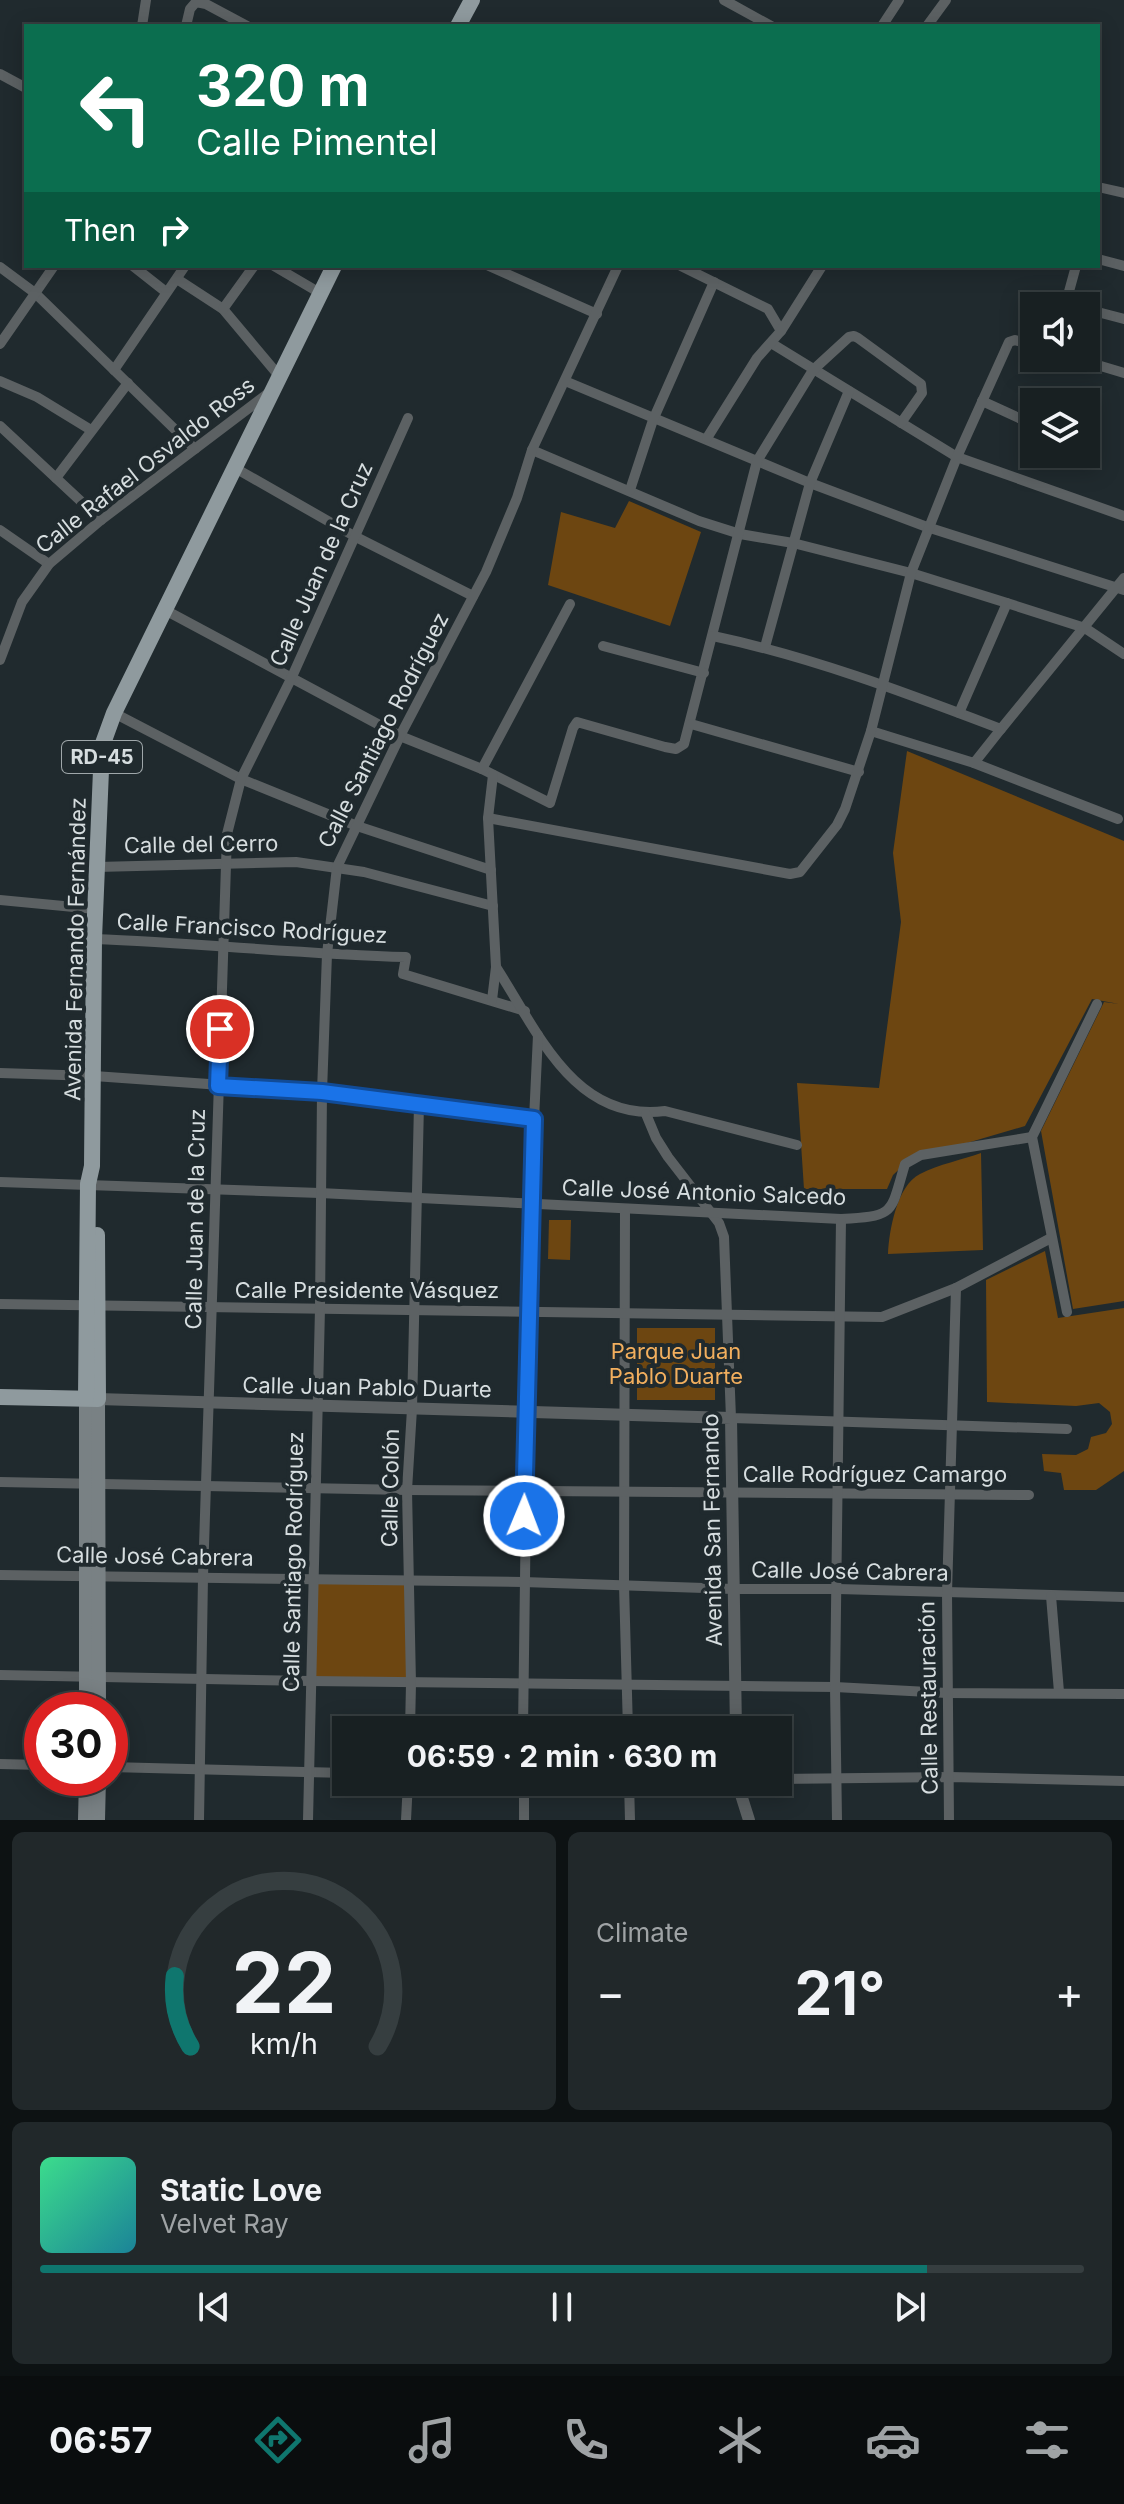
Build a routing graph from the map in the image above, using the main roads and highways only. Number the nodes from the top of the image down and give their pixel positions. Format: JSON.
{"nodes":[{"id":1,"x":472,"y":0,"type":"edge"},
{"id":2,"x":459,"y":24,"type":"edge"},
{"id":3,"x":333,"y":268,"type":"edge"},
{"id":4,"x":0,"y":1397,"type":"edge"},
{"id":5,"x":92,"y":1399,"type":"junction"},
{"id":6,"x":92,"y":1676,"type":"junction"},
{"id":7,"x":89,"y":1692,"type":"edge"},
{"id":8,"x":95,"y":1692,"type":"edge"},
{"id":9,"x":86,"y":1796,"type":"edge"},
{"id":10,"x":99,"y":1796,"type":"edge"},
{"id":11,"x":85,"y":1820,"type":"edge"},
{"id":12,"x":98,"y":1820,"type":"edge"}],
"edges":[{"from":1,"to":2,"type":"main road"},
{"from":3,"to":5,"type":"main road","name":"Avenida Fernando Fernández","number":"RD-45"},
{"from":4,"to":5,"type":"main road"},
{"from":5,"to":6,"type":"main road","name":"Avenida Fernando Fernández","number":"RD-45"},
{"from":6,"to":7,"type":"main road","name":"Avenida Fernando Fernández","number":"RD-45"},
{"from":6,"to":8,"type":"main road","name":"Avenida Fernando Fernández","number":"RD-45"},
{"from":9,"to":11,"type":"main road"},
{"from":10,"to":12,"type":"main road"}]}
